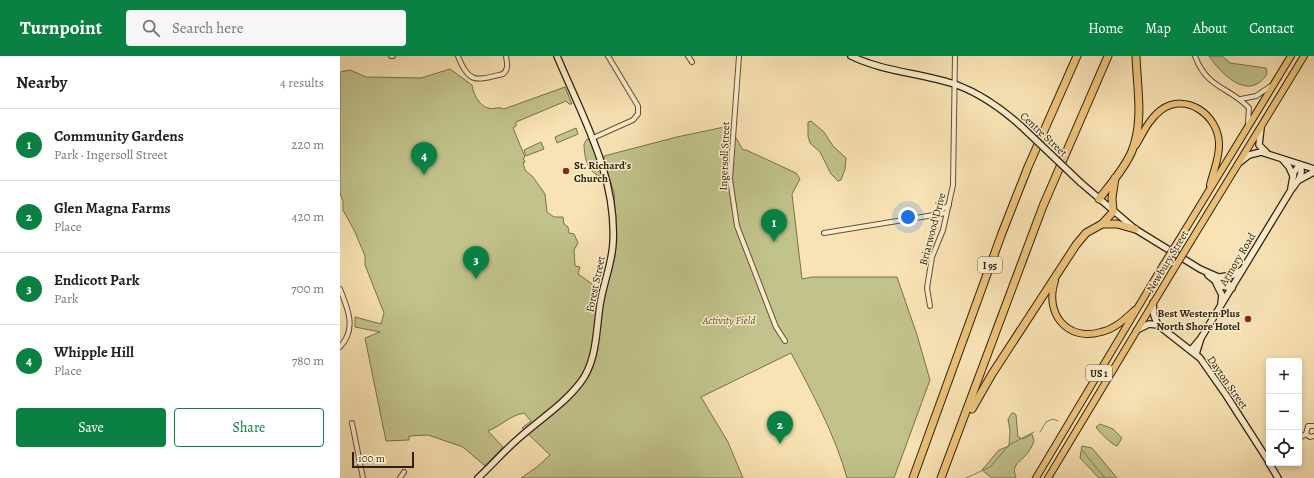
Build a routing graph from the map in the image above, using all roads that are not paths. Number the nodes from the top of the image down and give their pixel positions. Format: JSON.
{"nodes":[{"id":1,"x":458,"y":56,"type":"edge"},
{"id":2,"x":506,"y":56,"type":"edge"},
{"id":3,"x":557,"y":56,"type":"edge"},
{"id":4,"x":608,"y":56,"type":"edge"},
{"id":5,"x":688,"y":56,"type":"edge"},
{"id":6,"x":739,"y":56,"type":"edge"},
{"id":7,"x":851,"y":56,"type":"edge"},
{"id":8,"x":955,"y":56,"type":"edge"},
{"id":9,"x":1077,"y":56,"type":"edge"},
{"id":10,"x":1108,"y":56,"type":"edge"},
{"id":11,"x":1136,"y":56,"type":"edge"},
{"id":12,"x":1195,"y":56,"type":"edge"},
{"id":13,"x":1291,"y":56,"type":"edge"},
{"id":14,"x":1304,"y":56,"type":"edge"},
{"id":15,"x":692,"y":62,"type":"dead end"},
{"id":16,"x":1274,"y":84,"type":"junction"},
{"id":17,"x":956,"y":85,"type":"junction"},
{"id":18,"x":1240,"y":99,"type":"junction"},
{"id":19,"x":1264,"y":120,"type":"junction"},
{"id":20,"x":1246,"y":129,"type":"junction"},
{"id":21,"x":592,"y":138,"type":"junction"},
{"id":22,"x":1132,"y":152,"type":"junction"},
{"id":23,"x":1268,"y":154,"type":"junction"},
{"id":24,"x":1277,"y":157,"type":"junction"},
{"id":25,"x":1300,"y":165,"type":"junction"},
{"id":26,"x":1236,"y":166,"type":"junction"},
{"id":27,"x":1314,"y":171,"type":"edge"},
{"id":28,"x":1293,"y":177,"type":"junction"},
{"id":29,"x":1115,"y":178,"type":"junction"},
{"id":30,"x":1299,"y":180,"type":"junction"},
{"id":31,"x":1291,"y":190,"type":"junction"},
{"id":32,"x":1207,"y":194,"type":"junction"},
{"id":33,"x":1099,"y":200,"type":"junction"},
{"id":34,"x":948,"y":205,"type":"junction"},
{"id":35,"x":1113,"y":212,"type":"junction"},
{"id":36,"x":946,"y":213,"type":"junction"},
{"id":37,"x":935,"y":214,"type":"junction"},
{"id":38,"x":1102,"y":224,"type":"junction"},
{"id":39,"x":1134,"y":229,"type":"junction"},
{"id":40,"x":824,"y":233,"type":"dead end"},
{"id":41,"x":1244,"y":268,"type":"junction"},
{"id":42,"x":1200,"y":269,"type":"junction"},
{"id":43,"x":1057,"y":275,"type":"junction"},
{"id":44,"x":1218,"y":277,"type":"junction"},
{"id":45,"x":1216,"y":283,"type":"junction"},
{"id":46,"x":1232,"y":288,"type":"junction"},
{"id":47,"x":340,"y":289,"type":"edge"},
{"id":48,"x":1153,"y":303,"type":"junction"},
{"id":49,"x":930,"y":306,"type":"dead end"},
{"id":50,"x":1139,"y":306,"type":"junction"},
{"id":51,"x":1220,"y":306,"type":"junction"},
{"id":52,"x":1158,"y":325,"type":"junction"},
{"id":53,"x":1137,"y":330,"type":"junction"},
{"id":54,"x":1199,"y":340,"type":"junction"},
{"id":55,"x":785,"y":341,"type":"dead end"},
{"id":56,"x":1179,"y":341,"type":"junction"},
{"id":57,"x":340,"y":347,"type":"edge"},
{"id":58,"x":1191,"y":350,"type":"junction"},
{"id":59,"x":1196,"y":354,"type":"junction"},
{"id":60,"x":352,"y":423,"type":"dead end"},
{"id":61,"x":1314,"y":426,"type":"edge"},
{"id":62,"x":1306,"y":434,"type":"junction"},
{"id":63,"x":958,"y":435,"type":"junction"},
{"id":64,"x":1302,"y":436,"type":"edge"},
{"id":65,"x":1314,"y":436,"type":"edge"},
{"id":66,"x":1266,"y":454,"type":"edge"},
{"id":67,"x":1271,"y":466,"type":"edge"},
{"id":68,"x":404,"y":472,"type":"dead end"},
{"id":69,"x":363,"y":478,"type":"edge"},
{"id":70,"x":400,"y":478,"type":"edge"},
{"id":71,"x":478,"y":478,"type":"edge"},
{"id":72,"x":913,"y":478,"type":"edge"},
{"id":73,"x":941,"y":478,"type":"edge"},
{"id":74,"x":1036,"y":478,"type":"edge"},
{"id":75,"x":1048,"y":478,"type":"edge"},
{"id":76,"x":1278,"y":478,"type":"edge"}],
"edges":[{"from":1,"to":2,"type":"street"},
{"from":3,"to":21,"type":"main road","name":"Forest Street"},
{"from":4,"to":21,"type":"street"},
{"from":5,"to":15,"type":"street"},
{"from":6,"to":55,"type":"street","name":"Ingersoll Street"},
{"from":7,"to":17,"type":"main road","name":"Centre Street"},
{"from":8,"to":17,"type":"street","name":"Briarwood Drive"},
{"from":9,"to":72,"type":"highway","number":"I 95"},
{"from":10,"to":63,"type":"highway","number":"I 95"},
{"from":11,"to":22,"type":"highway"},
{"from":12,"to":18,"type":"street"},
{"from":13,"to":16,"type":"main road","name":"Newbury Street","number":"US 1"},
{"from":14,"to":19,"type":"main road","name":"Newbury Street","number":"US 1"},
{"from":16,"to":18,"type":"street"},
{"from":16,"to":20,"type":"main road","name":"Newbury Street","number":"US 1"},
{"from":17,"to":33,"type":"main road","name":"Centre Street","bridge":true},
{"from":17,"to":34,"type":"street","name":"Briarwood Drive"},
{"from":18,"to":20,"type":"street"},
{"from":19,"to":23,"type":"main road"},
{"from":19,"to":26,"type":"main road","name":"Newbury Street","number":"US 1"},
{"from":20,"to":32,"type":"main road","name":"Newbury Street","number":"US 1"},
{"from":21,"to":71,"type":"main road","name":"Forest Street"},
{"from":22,"to":29,"type":"highway"},
{"from":22,"to":32,"type":"main road"},
{"from":23,"to":24,"type":"main road"},
{"from":23,"to":26,"type":"main road"},
{"from":24,"to":25,"type":"main road"},
{"from":24,"to":28,"type":"main road"},
{"from":25,"to":27,"type":"main road"},
{"from":25,"to":28,"type":"main road","name":"Armory Road"},
{"from":25,"to":30,"type":"main road"},
{"from":26,"to":48,"type":"main road","name":"Newbury Street","number":"US 1","bridge":true},
{"from":27,"to":30,"type":"main road"},
{"from":28,"to":31,"type":"main road","name":"Armory Road"},
{"from":29,"to":33,"type":"highway"},
{"from":29,"to":35,"type":"highway"},
{"from":30,"to":31,"type":"main road","name":"Armory Road"},
{"from":31,"to":41,"type":"main road","name":"Armory Road"},
{"from":32,"to":50,"type":"main road","name":"Newbury Street","number":"US 1","bridge":true},
{"from":33,"to":35,"type":"main road","name":"Centre Street"},
{"from":34,"to":36,"type":"street","name":"Briarwood Drive"},
{"from":34,"to":37,"type":"street"},
{"from":35,"to":38,"type":"highway"},
{"from":35,"to":39,"type":"main road","name":"Centre Street"},
{"from":36,"to":37,"type":"street"},
{"from":36,"to":49,"type":"street","name":"Briarwood Drive"},
{"from":37,"to":40,"type":"street"},
{"from":38,"to":39,"type":"highway"},
{"from":38,"to":43,"type":"highway"},
{"from":39,"to":42,"type":"main road","name":"Centre Street"},
{"from":41,"to":44,"type":"main road"},
{"from":41,"to":46,"type":"main road","name":"Armory Road"},
{"from":42,"to":44,"type":"main road","name":"Centre Street"},
{"from":42,"to":45,"type":"main road","name":"Centre Street"},
{"from":43,"to":50,"type":"main road"},
{"from":43,"to":63,"type":"highway"},
{"from":44,"to":46,"type":"main road","name":"Centre Street"},
{"from":45,"to":46,"type":"main road","name":"Centre Street"},
{"from":45,"to":51,"type":"main road"},
{"from":46,"to":51,"type":"main road","name":"Armory Road"},
{"from":47,"to":57,"type":"street"},
{"from":48,"to":52,"type":"main road"},
{"from":48,"to":53,"type":"main road","name":"Newbury Street","number":"US 1"},
{"from":50,"to":74,"type":"main road","name":"Newbury Street","number":"US 1"},
{"from":51,"to":54,"type":"main road","name":"Armory Road"},
{"from":52,"to":53,"type":"main road"},
{"from":52,"to":56,"type":"main road","name":"Dayton Street"},
{"from":53,"to":75,"type":"main road","name":"Newbury Street","number":"US 1"},
{"from":54,"to":56,"type":"main road"},
{"from":54,"to":58,"type":"main road","name":"Armory Road"},
{"from":54,"to":59,"type":"main road","name":"Armory Road"},
{"from":56,"to":58,"type":"main road","name":"Dayton Street"},
{"from":58,"to":59,"type":"main road","name":"Dayton Street"},
{"from":59,"to":66,"type":"main road","name":"Dayton Street"},
{"from":60,"to":69,"type":"street"},
{"from":61,"to":62,"type":"street"},
{"from":62,"to":64,"type":"street"},
{"from":62,"to":65,"type":"street"},
{"from":63,"to":73,"type":"highway","number":"I 95"},
{"from":67,"to":76,"type":"main road","name":"Dayton Street"},
{"from":68,"to":70,"type":"street"}]}
